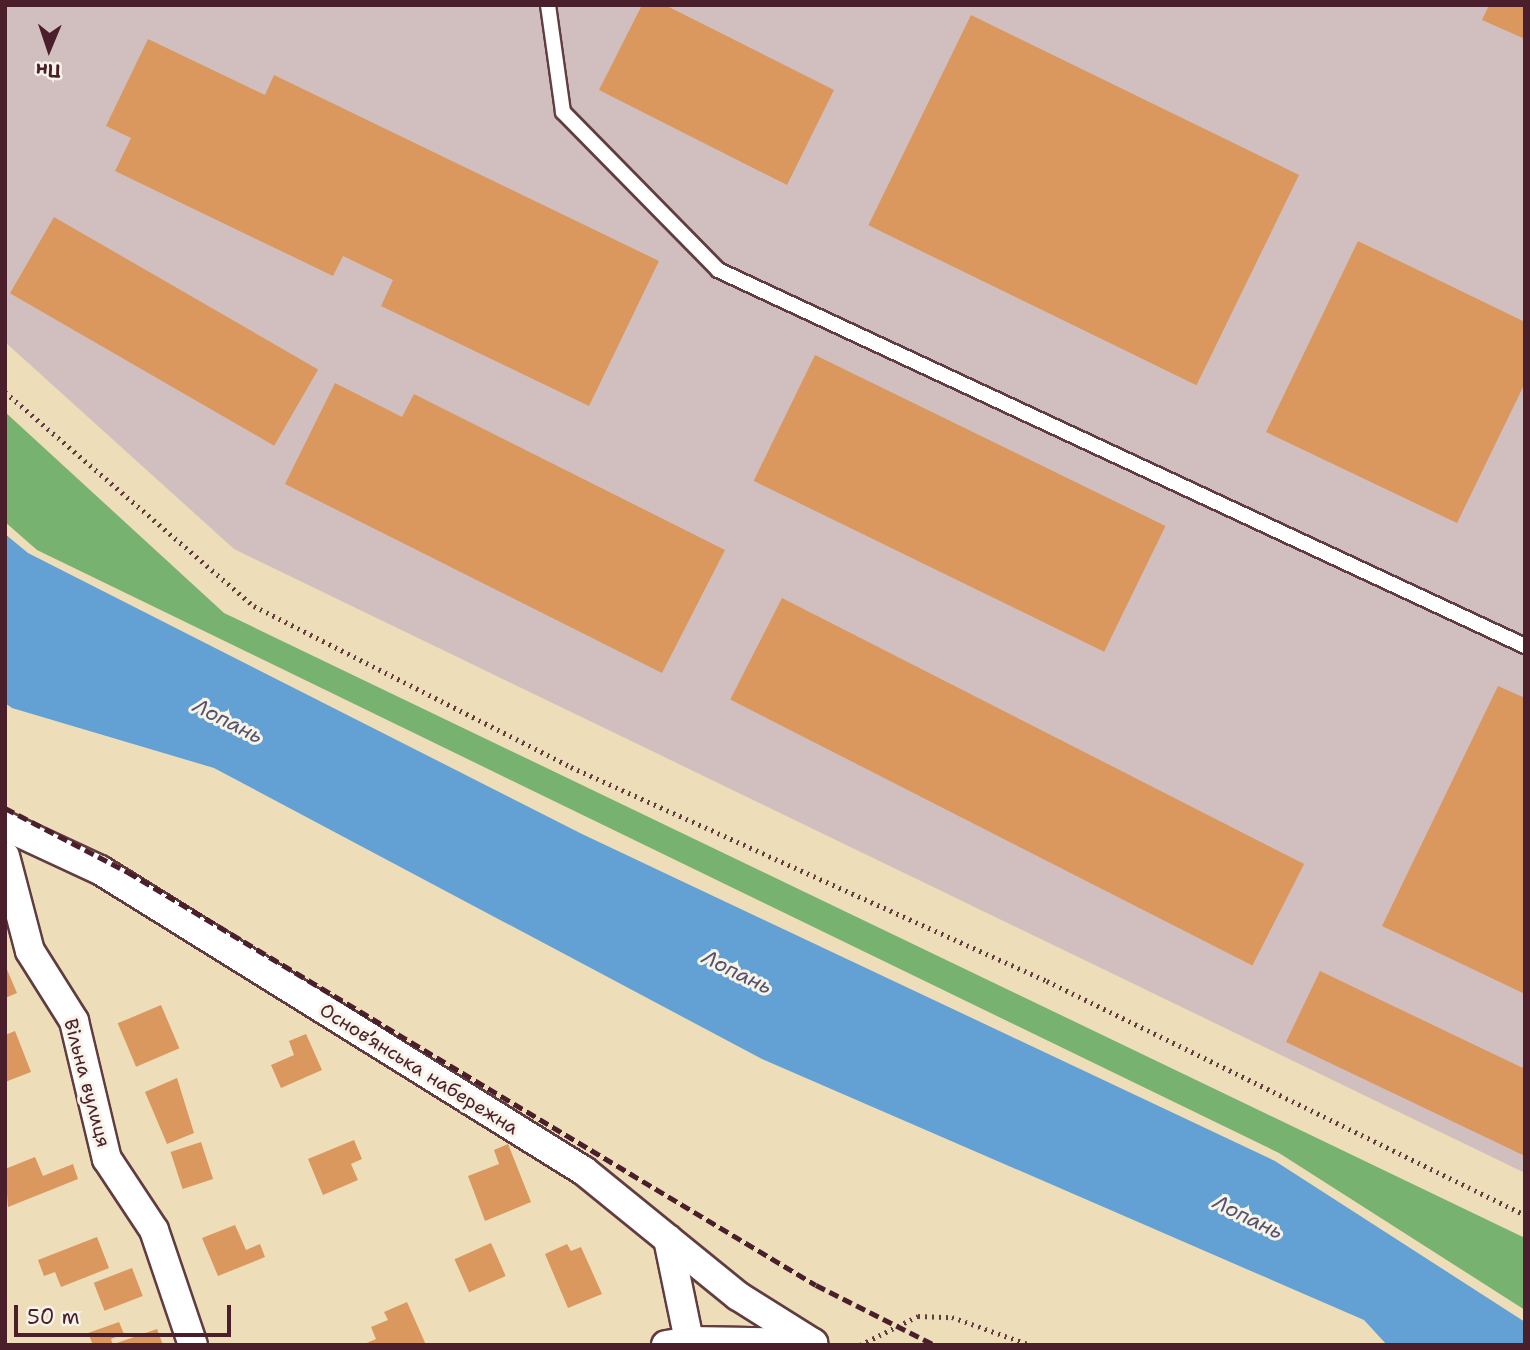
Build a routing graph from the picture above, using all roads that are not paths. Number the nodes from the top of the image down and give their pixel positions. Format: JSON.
{"nodes":[{"id":1,"x":548,"y":5,"type":"edge"},
{"id":2,"x":1525,"y":646,"type":"edge"},
{"id":3,"x":5,"y":826,"type":"edge"},
{"id":4,"x":5,"y":856,"type":"edge"},
{"id":5,"x":668,"y":1239,"type":"junction"},
{"id":6,"x":682,"y":1343,"type":"edge"},
{"id":7,"x":817,"y":1344,"type":"edge"},
{"id":8,"x":193,"y":1345,"type":"edge"}],
"edges":[{"from":1,"to":2,"type":"lane"},
{"from":3,"to":5,"type":"street","name":"Основ’янська набережна"},
{"from":4,"to":8,"type":"street","name":"Вільна вулиця"},
{"from":5,"to":6,"type":"street"},
{"from":5,"to":7,"type":"street","name":"Основ’янська набережна"},
{"from":6,"to":7,"type":"street"}]}
